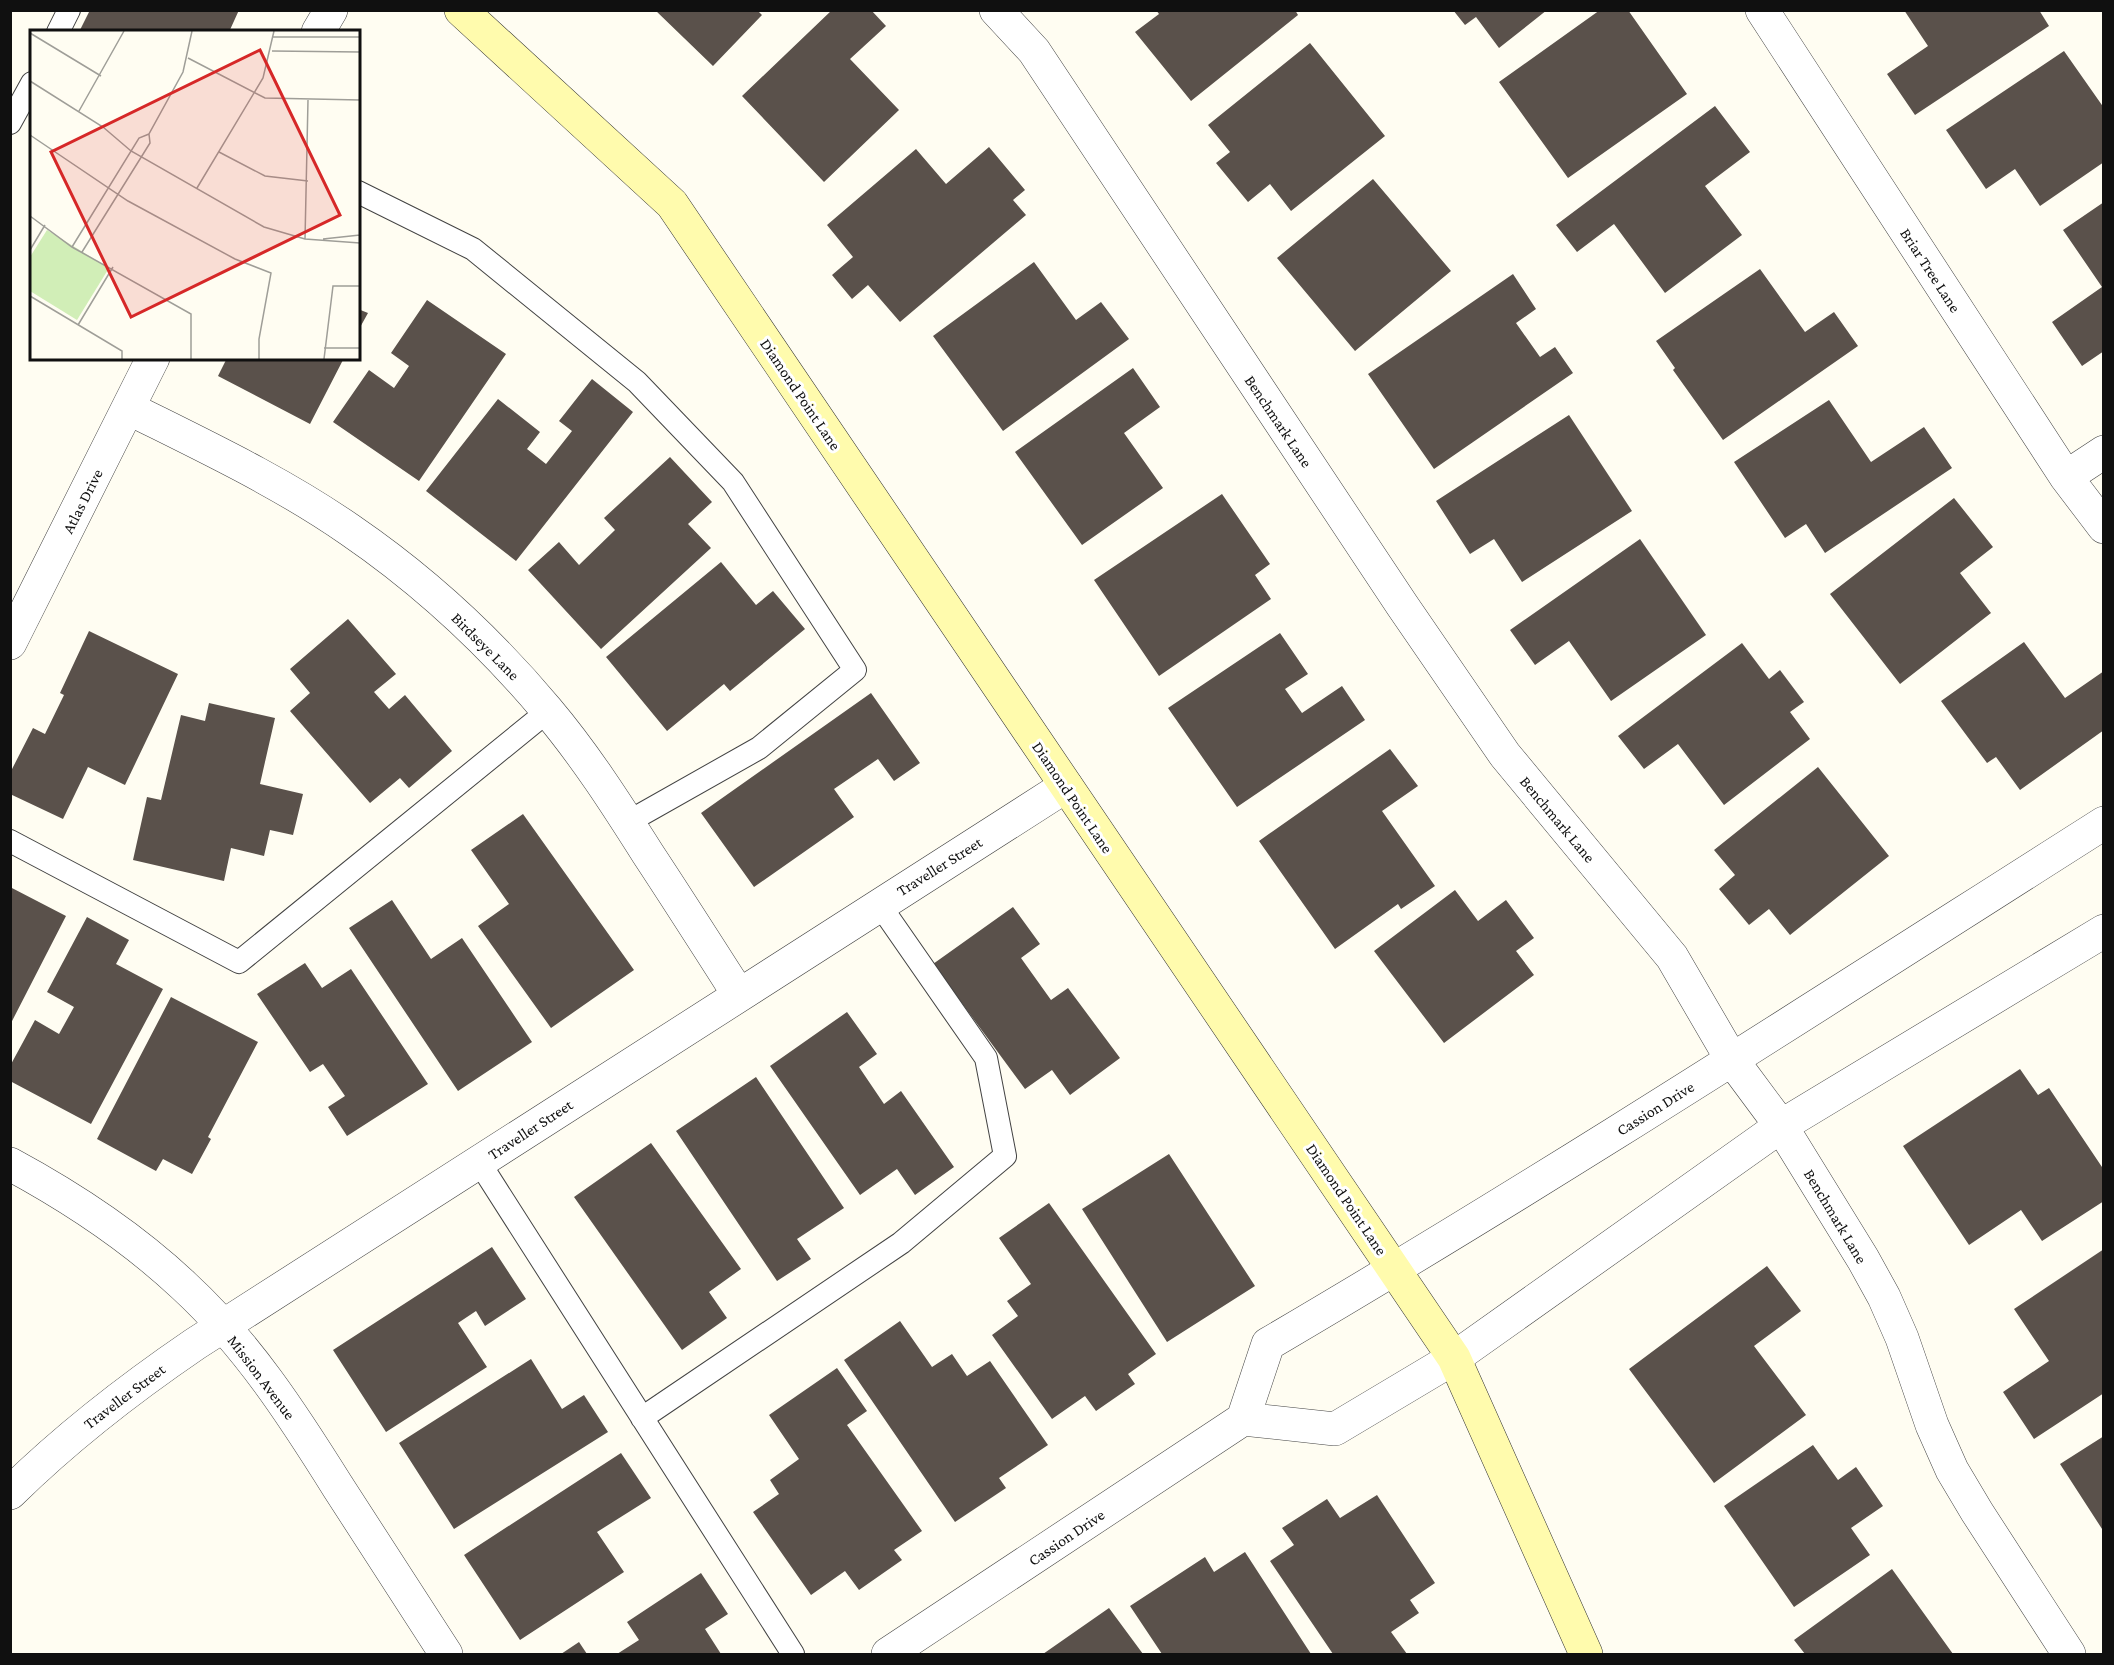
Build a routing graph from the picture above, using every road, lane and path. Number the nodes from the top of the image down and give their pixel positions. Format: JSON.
{"nodes":[{"id":1,"x":69,"y":10,"type":"edge"},
{"id":2,"x":331,"y":10,"type":"edge"},
{"id":3,"x":461,"y":10,"type":"edge"},
{"id":4,"x":996,"y":10,"type":"edge"},
{"id":5,"x":1761,"y":10,"type":"edge"},
{"id":6,"x":59,"y":30,"type":"edge"},
{"id":7,"x":319,"y":30,"type":"edge"},
{"id":8,"x":30,"y":87,"type":"edge"},
{"id":9,"x":10,"y":123,"type":"edge"},
{"id":10,"x":360,"y":193,"type":"edge"},
{"id":11,"x":152,"y":360,"type":"edge"},
{"id":12,"x":128,"y":408,"type":"junction"},
{"id":13,"x":2103,"y":452,"type":"edge"},
{"id":14,"x":2066,"y":477,"type":"junction"},
{"id":15,"x":2103,"y":527,"type":"edge"},
{"id":16,"x":10,"y":644,"type":"edge"},
{"id":17,"x":548,"y":711,"type":"junction"},
{"id":18,"x":1066,"y":786,"type":"junction"},
{"id":19,"x":628,"y":822,"type":"junction"},
{"id":20,"x":2103,"y":823,"type":"edge"},
{"id":21,"x":10,"y":841,"type":"edge"},
{"id":22,"x":879,"y":904,"type":"junction"},
{"id":23,"x":2103,"y":932,"type":"edge"},
{"id":24,"x":739,"y":995,"type":"junction"},
{"id":25,"x":1732,"y":1060,"type":"junction"},
{"id":26,"x":1781,"y":1126,"type":"junction"},
{"id":27,"x":479,"y":1162,"type":"junction"},
{"id":28,"x":10,"y":1164,"type":"edge"},
{"id":29,"x":1395,"y":1270,"type":"junction"},
{"id":30,"x":223,"y":1326,"type":"junction"},
{"id":31,"x":1454,"y":1358,"type":"junction"},
{"id":32,"x":642,"y":1418,"type":"junction"},
{"id":33,"x":1243,"y":1419,"type":"junction"},
{"id":34,"x":10,"y":1493,"type":"edge"},
{"id":35,"x":446,"y":1654,"type":"edge"},
{"id":36,"x":793,"y":1654,"type":"edge"},
{"id":37,"x":888,"y":1654,"type":"edge"},
{"id":38,"x":1586,"y":1654,"type":"edge"},
{"id":39,"x":2069,"y":1654,"type":"edge"}],
"edges":[{"from":1,"to":6,"type":"lane"},
{"from":2,"to":7,"type":"street"},
{"from":3,"to":18,"type":"street","name":"Diamond Point Lane"},
{"from":4,"to":25,"type":"street","name":"Benchmark Lane"},
{"from":5,"to":14,"type":"street","name":"Briar Tree Lane"},
{"from":8,"to":9,"type":"lane"},
{"from":10,"to":19,"type":"lane"},
{"from":11,"to":12,"type":"street","name":"Atlas Drive"},
{"from":12,"to":16,"type":"street","name":"Atlas Drive"},
{"from":12,"to":17,"type":"street","name":"Birdseye Lane"},
{"from":13,"to":14,"type":"street"},
{"from":14,"to":15,"type":"street","name":"Briar Tree Lane"},
{"from":17,"to":19,"type":"street","name":"Birdseye Lane"},
{"from":17,"to":21,"type":"lane"},
{"from":18,"to":22,"type":"street","name":"Traveller Street"},
{"from":18,"to":29,"type":"street","name":"Diamond Point Lane"},
{"from":19,"to":24,"type":"street","name":"Birdseye Lane"},
{"from":20,"to":25,"type":"street","name":"Cassion Drive"},
{"from":22,"to":24,"type":"street","name":"Traveller Street"},
{"from":22,"to":32,"type":"lane"},
{"from":23,"to":26,"type":"street"},
{"from":24,"to":27,"type":"street","name":"Traveller Street"},
{"from":25,"to":26,"type":"street","name":"Benchmark Lane"},
{"from":25,"to":29,"type":"street","name":"Cassion Drive"},
{"from":26,"to":31,"type":"street"},
{"from":26,"to":39,"type":"street","name":"Benchmark Lane"},
{"from":27,"to":30,"type":"street","name":"Traveller Street"},
{"from":27,"to":32,"type":"lane"},
{"from":28,"to":30,"type":"street","name":"Mission Avenue"},
{"from":29,"to":31,"type":"street","name":"Diamond Point Lane"},
{"from":29,"to":33,"type":"street","name":"Cassion Drive"},
{"from":30,"to":34,"type":"street","name":"Traveller Street"},
{"from":30,"to":35,"type":"street","name":"Mission Avenue"},
{"from":31,"to":33,"type":"street"},
{"from":31,"to":38,"type":"street","name":"Diamond Point Lane"},
{"from":32,"to":36,"type":"lane"},
{"from":33,"to":37,"type":"street","name":"Cassion Drive"}]}
